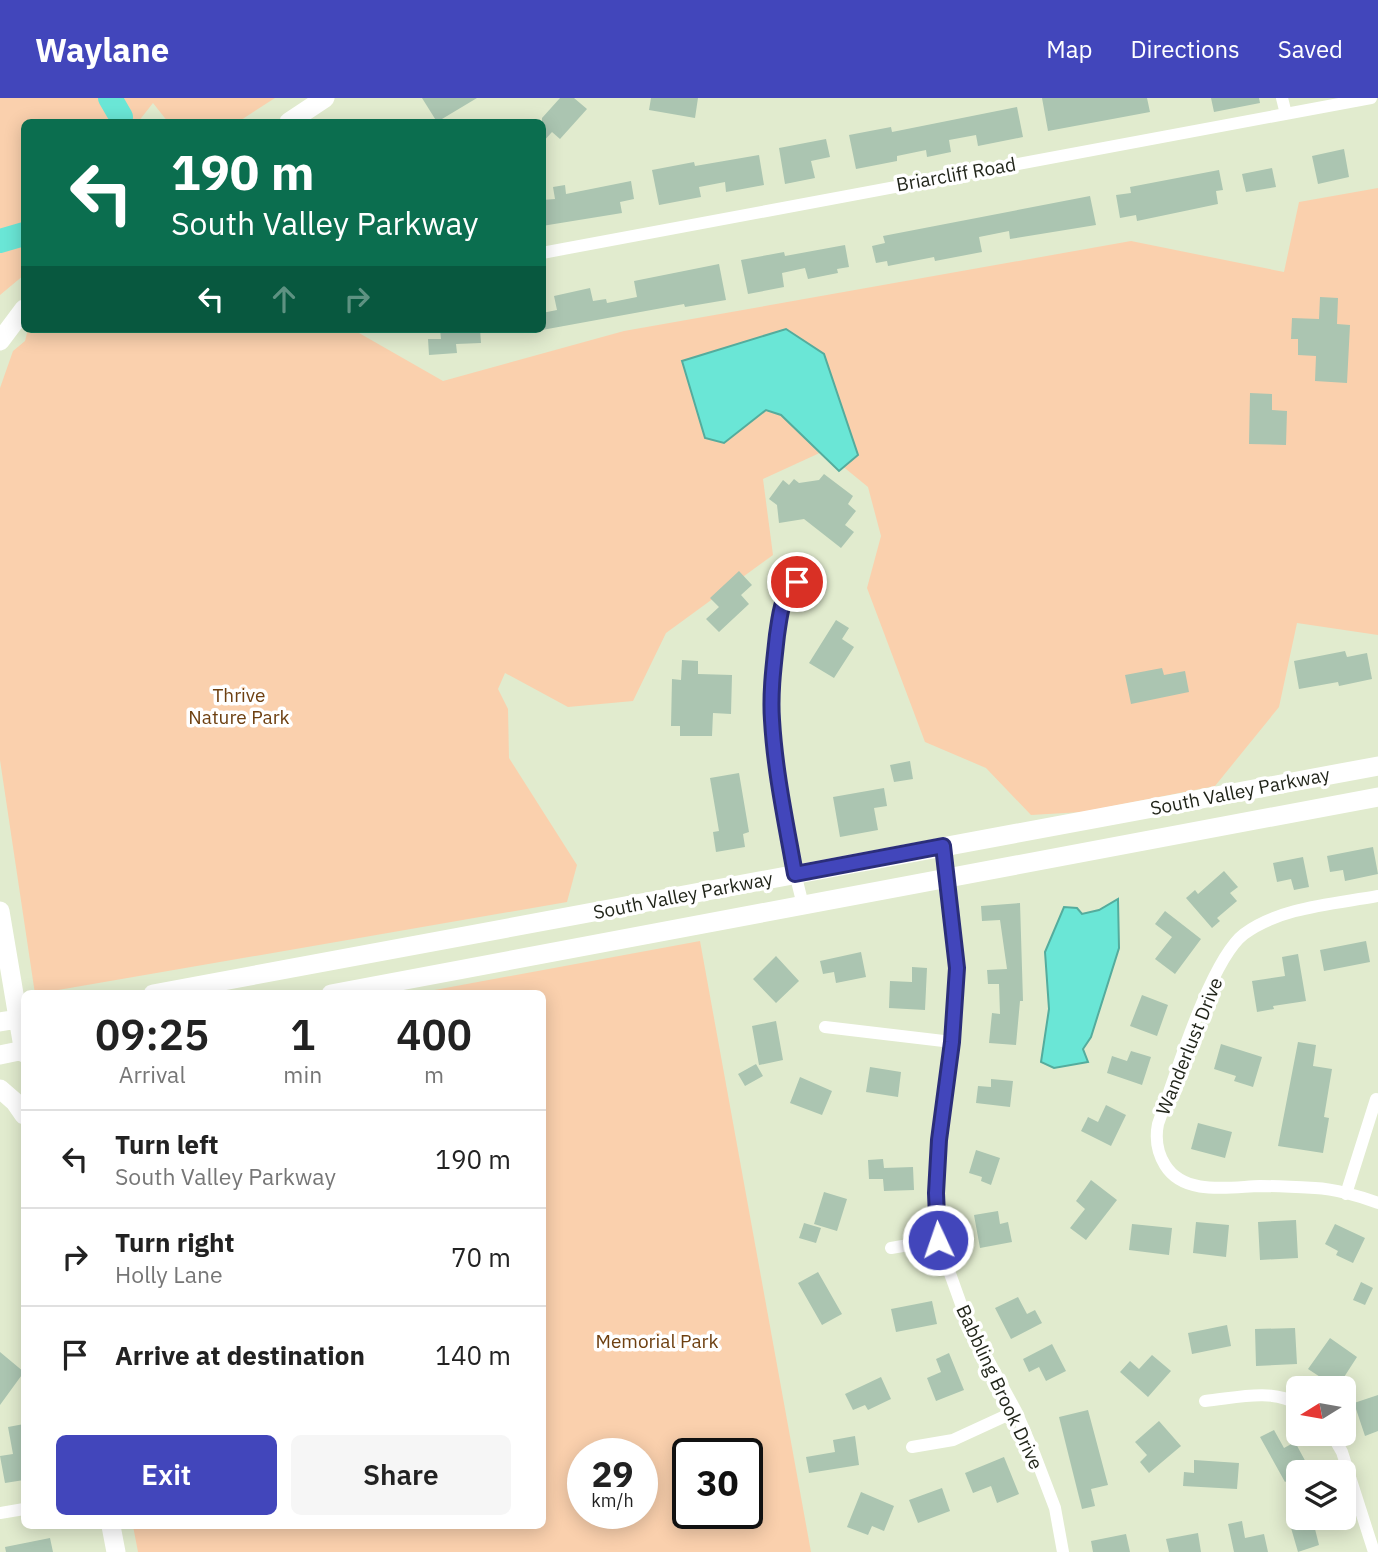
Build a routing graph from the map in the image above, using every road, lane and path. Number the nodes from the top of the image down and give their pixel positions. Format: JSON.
{"nodes":[{"id":1,"x":325,"y":98,"type":"edge"},
{"id":2,"x":1282,"y":98,"type":"edge"},
{"id":3,"x":1371,"y":98,"type":"edge"},
{"id":4,"x":1286,"y":114,"type":"junction"},
{"id":5,"x":302,"y":119,"type":"edge"},
{"id":6,"x":546,"y":252,"type":"edge"},
{"id":7,"x":21,"y":313,"type":"edge"},
{"id":8,"x":0,"y":341,"type":"edge"},
{"id":9,"x":797,"y":582,"type":"dead end"},
{"id":10,"x":1378,"y":766,"type":"edge"},
{"id":11,"x":1378,"y":797,"type":"edge"},
{"id":12,"x":943,"y":846,"type":"junction"},
{"id":13,"x":795,"y":874,"type":"junction"},
{"id":14,"x":948,"y":877,"type":"junction"},
{"id":15,"x":1378,"y":896,"type":"edge"},
{"id":16,"x":803,"y":905,"type":"junction"},
{"id":17,"x":0,"y":911,"type":"edge"},
{"id":18,"x":484,"y":932,"type":"junction"},
{"id":19,"x":491,"y":963,"type":"junction"},
{"id":20,"x":174,"y":990,"type":"edge"},
{"id":21,"x":352,"y":990,"type":"edge"},
{"id":22,"x":14,"y":1020,"type":"edge"},
{"id":23,"x":825,"y":1027,"type":"dead end"},
{"id":24,"x":21,"y":1042,"type":"edge"},
{"id":25,"x":952,"y":1042,"type":"junction"},
{"id":26,"x":21,"y":1052,"type":"edge"},
{"id":27,"x":0,"y":1055,"type":"edge"},
{"id":28,"x":0,"y":1089,"type":"edge"},
{"id":29,"x":1376,"y":1099,"type":"dead end"},
{"id":30,"x":21,"y":1111,"type":"edge"},
{"id":31,"x":1346,"y":1194,"type":"junction"},
{"id":32,"x":1378,"y":1203,"type":"edge"},
{"id":33,"x":938,"y":1240,"type":"junction"},
{"id":34,"x":891,"y":1248,"type":"dead end"},
{"id":35,"x":1286,"y":1398,"type":"edge"},
{"id":36,"x":1205,"y":1401,"type":"dead end"},
{"id":37,"x":1016,"y":1411,"type":"junction"},
{"id":38,"x":1339,"y":1446,"type":"edge"},
{"id":39,"x":912,"y":1447,"type":"dead end"},
{"id":40,"x":21,"y":1509,"type":"edge"},
{"id":41,"x":0,"y":1513,"type":"edge"},
{"id":42,"x":112,"y":1529,"type":"edge"},
{"id":43,"x":116,"y":1552,"type":"edge"},
{"id":44,"x":1063,"y":1552,"type":"edge"},
{"id":45,"x":1374,"y":1552,"type":"edge"}],
"edges":[{"from":1,"to":5,"type":"main road"},
{"from":2,"to":4,"type":"street"},
{"from":3,"to":4,"type":"street","name":"Briarcliff Road"},
{"from":4,"to":6,"type":"street","name":"Briarcliff Road"},
{"from":7,"to":8,"type":"main road"},
{"from":9,"to":13,"type":"street"},
{"from":10,"to":12,"type":"main road","name":"South Valley Parkway"},
{"from":11,"to":14,"type":"main road","name":"South Valley Parkway"},
{"from":12,"to":13,"type":"main road","name":"South Valley Parkway"},
{"from":12,"to":14,"type":"street","name":"Babbling Brook Drive"},
{"from":13,"to":16,"type":"street"},
{"from":13,"to":18,"type":"main road","name":"South Valley Parkway"},
{"from":14,"to":16,"type":"main road","name":"South Valley Parkway"},
{"from":14,"to":25,"type":"street","name":"Babbling Brook Drive"},
{"from":15,"to":31,"type":"street","name":"Wanderlust Drive"},
{"from":16,"to":19,"type":"main road","name":"South Valley Parkway"},
{"from":17,"to":22,"type":"main road"},
{"from":18,"to":19,"type":"main road"},
{"from":18,"to":20,"type":"main road","name":"South Valley Parkway"},
{"from":19,"to":21,"type":"main road","name":"South Valley Parkway"},
{"from":22,"to":24,"type":"main road"},
{"from":23,"to":25,"type":"street"},
{"from":25,"to":33,"type":"street","name":"Babbling Brook Drive"},
{"from":26,"to":27,"type":"main road"},
{"from":28,"to":30,"type":"main road"},
{"from":29,"to":31,"type":"street"},
{"from":31,"to":32,"type":"street","name":"Wanderlust Drive"},
{"from":33,"to":34,"type":"street"},
{"from":33,"to":37,"type":"street","name":"Babbling Brook Drive"},
{"from":35,"to":36,"type":"street"},
{"from":37,"to":39,"type":"street"},
{"from":37,"to":44,"type":"street","name":"Babbling Brook Drive"},
{"from":38,"to":45,"type":"street"},
{"from":40,"to":41,"type":"street"},
{"from":42,"to":43,"type":"main road"}]}
